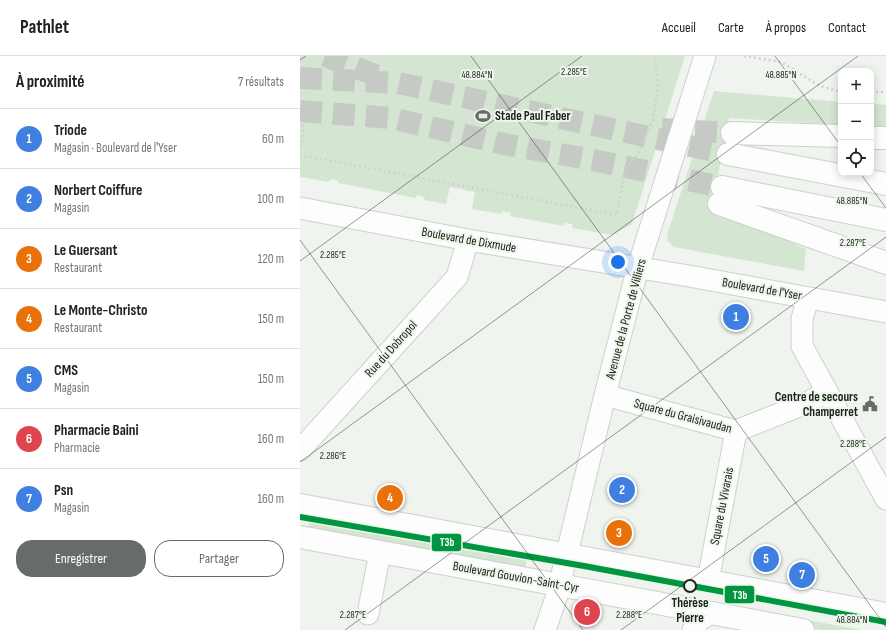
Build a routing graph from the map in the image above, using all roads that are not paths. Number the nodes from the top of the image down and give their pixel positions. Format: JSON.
{"nodes":[{"id":1,"x":705,"y":56,"type":"edge"},
{"id":2,"x":732,"y":133,"type":"tunnel mouth"},
{"id":3,"x":838,"y":136,"type":"edge"},
{"id":4,"x":874,"y":138,"type":"edge"},
{"id":5,"x":886,"y":138,"type":"edge"},
{"id":6,"x":728,"y":154,"type":"tunnel mouth"},
{"id":7,"x":886,"y":184,"type":"edge"},
{"id":8,"x":303,"y":213,"type":"edge"},
{"id":9,"x":886,"y":220,"type":"edge"},
{"id":10,"x":468,"y":240,"type":"junction"},
{"id":11,"x":886,"y":263,"type":"edge"},
{"id":12,"x":638,"y":268,"type":"junction"},
{"id":13,"x":808,"y":298,"type":"junction"},
{"id":14,"x":886,"y":312,"type":"edge"},
{"id":15,"x":826,"y":392,"type":"junction"},
{"id":16,"x":605,"y":395,"type":"junction"},
{"id":17,"x":736,"y":431,"type":"junction"},
{"id":18,"x":300,"y":450,"type":"edge"},
{"id":19,"x":886,"y":499,"type":"edge"},
{"id":20,"x":300,"y":505,"type":"edge"},
{"id":21,"x":300,"y":537,"type":"edge"},
{"id":22,"x":730,"y":540,"type":"dead end"},
{"id":23,"x":380,"y":552,"type":"junction"},
{"id":24,"x":567,"y":554,"type":"junction"},
{"id":25,"x":715,"y":582,"type":"junction"},
{"id":26,"x":559,"y":585,"type":"junction"},
{"id":27,"x":712,"y":613,"type":"junction"},
{"id":28,"x":368,"y":614,"type":"dead end"},
{"id":29,"x":886,"y":614,"type":"edge"},
{"id":30,"x":545,"y":630,"type":"edge"},
{"id":31,"x":693,"y":630,"type":"edge"},
{"id":32,"x":803,"y":630,"type":"edge"}],
"edges":[{"from":1,"to":12,"type":"street","name":"Avenue de la Porte de Villiers"},
{"from":2,"to":3,"type":"main road"},
{"from":4,"to":5,"type":"main road"},
{"from":6,"to":7,"type":"main road"},
{"from":8,"to":10,"type":"street","name":"Boulevard de Dixmude"},
{"from":9,"to":11,"type":"main road"},
{"from":10,"to":12,"type":"street","name":"Boulevard de Dixmude"},
{"from":10,"to":18,"type":"street","name":"Rue du Dobropol"},
{"from":12,"to":13,"type":"street","name":"Boulevard de l'Yser"},
{"from":12,"to":16,"type":"street","name":"Avenue de la Porte de Villiers"},
{"from":13,"to":14,"type":"street","name":"Boulevard de l'Yser"},
{"from":13,"to":15,"type":"street"},
{"from":15,"to":17,"type":"street","name":"Square du Graisivaudan"},
{"from":15,"to":19,"type":"street"},
{"from":16,"to":17,"type":"street","name":"Square du Graisivaudan"},
{"from":16,"to":24,"type":"street","name":"Avenue de la Porte de Villiers"},
{"from":17,"to":25,"type":"street","name":"Square du Vivarais"},
{"from":20,"to":24,"type":"main road"},
{"from":21,"to":23,"type":"main road","name":"Boulevard Gouvion-Saint-Cyr"},
{"from":22,"to":25,"type":"street"},
{"from":23,"to":26,"type":"main road","name":"Boulevard Gouvion-Saint-Cyr"},
{"from":23,"to":28,"type":"street"},
{"from":24,"to":25,"type":"main road"},
{"from":24,"to":26,"type":"street","name":"Avenue de la Porte de Villiers"},
{"from":25,"to":29,"type":"main road"},
{"from":26,"to":27,"type":"main road","name":"Boulevard Gouvion-Saint-Cyr"},
{"from":26,"to":30,"type":"street","name":"Avenue de la Porte de Villiers"},
{"from":27,"to":31,"type":"street"},
{"from":27,"to":32,"type":"main road","name":"Boulevard Gouvion-Saint-Cyr"}]}
